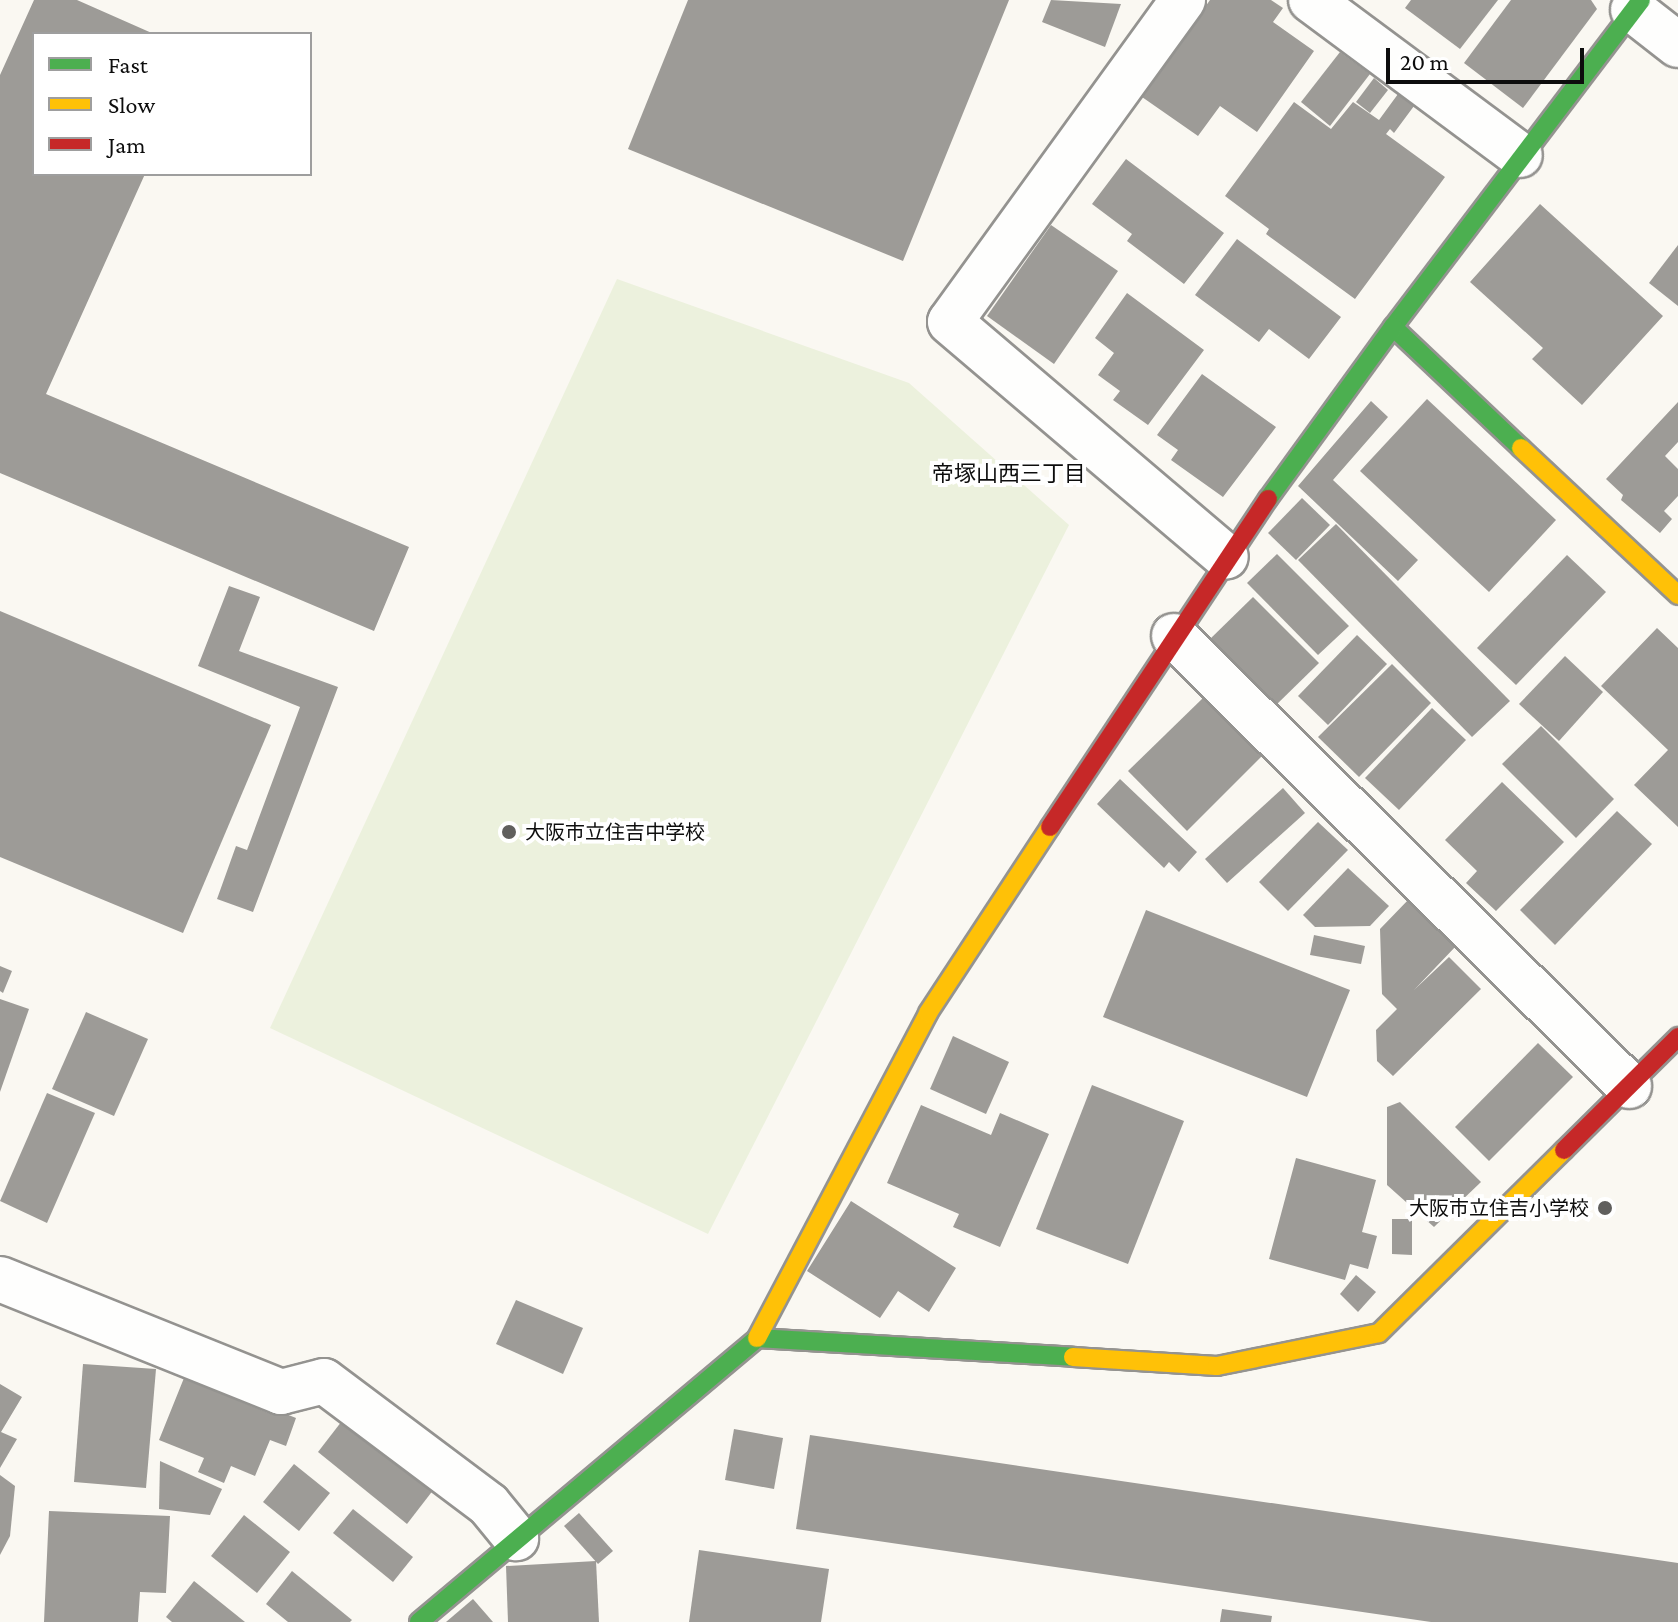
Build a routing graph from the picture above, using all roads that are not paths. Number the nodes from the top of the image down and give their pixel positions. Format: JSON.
{"nodes":[{"id":1,"x":1183,"y":0,"type":"edge"},
{"id":2,"x":1311,"y":0,"type":"edge"},
{"id":3,"x":1637,"y":5,"type":"edge"},
{"id":4,"x":1678,"y":45,"type":"edge"},
{"id":5,"x":1520,"y":155,"type":"junction"},
{"id":6,"x":1393,"y":327,"type":"junction"},
{"id":7,"x":1226,"y":557,"type":"junction"},
{"id":8,"x":1678,"y":595,"type":"edge"},
{"id":9,"x":1174,"y":636,"type":"junction"},
{"id":10,"x":1678,"y":1037,"type":"edge"},
{"id":11,"x":1629,"y":1086,"type":"junction"},
{"id":12,"x":0,"y":1279,"type":"edge"},
{"id":13,"x":757,"y":1338,"type":"junction"},
{"id":14,"x":516,"y":1538,"type":"junction"},
{"id":15,"x":419,"y":1622,"type":"edge"}],
"edges":[{"from":1,"to":7,"type":"street"},
{"from":2,"to":5,"type":"street"},
{"from":3,"to":4,"type":"street"},
{"from":3,"to":5,"type":"street"},
{"from":5,"to":6,"type":"street"},
{"from":6,"to":7,"type":"street"},
{"from":6,"to":8,"type":"street"},
{"from":7,"to":9,"type":"street"},
{"from":9,"to":11,"type":"street"},
{"from":9,"to":13,"type":"street"},
{"from":10,"to":11,"type":"street"},
{"from":11,"to":13,"type":"street"},
{"from":12,"to":14,"type":"street"},
{"from":13,"to":14,"type":"street"},
{"from":14,"to":15,"type":"street"}]}
